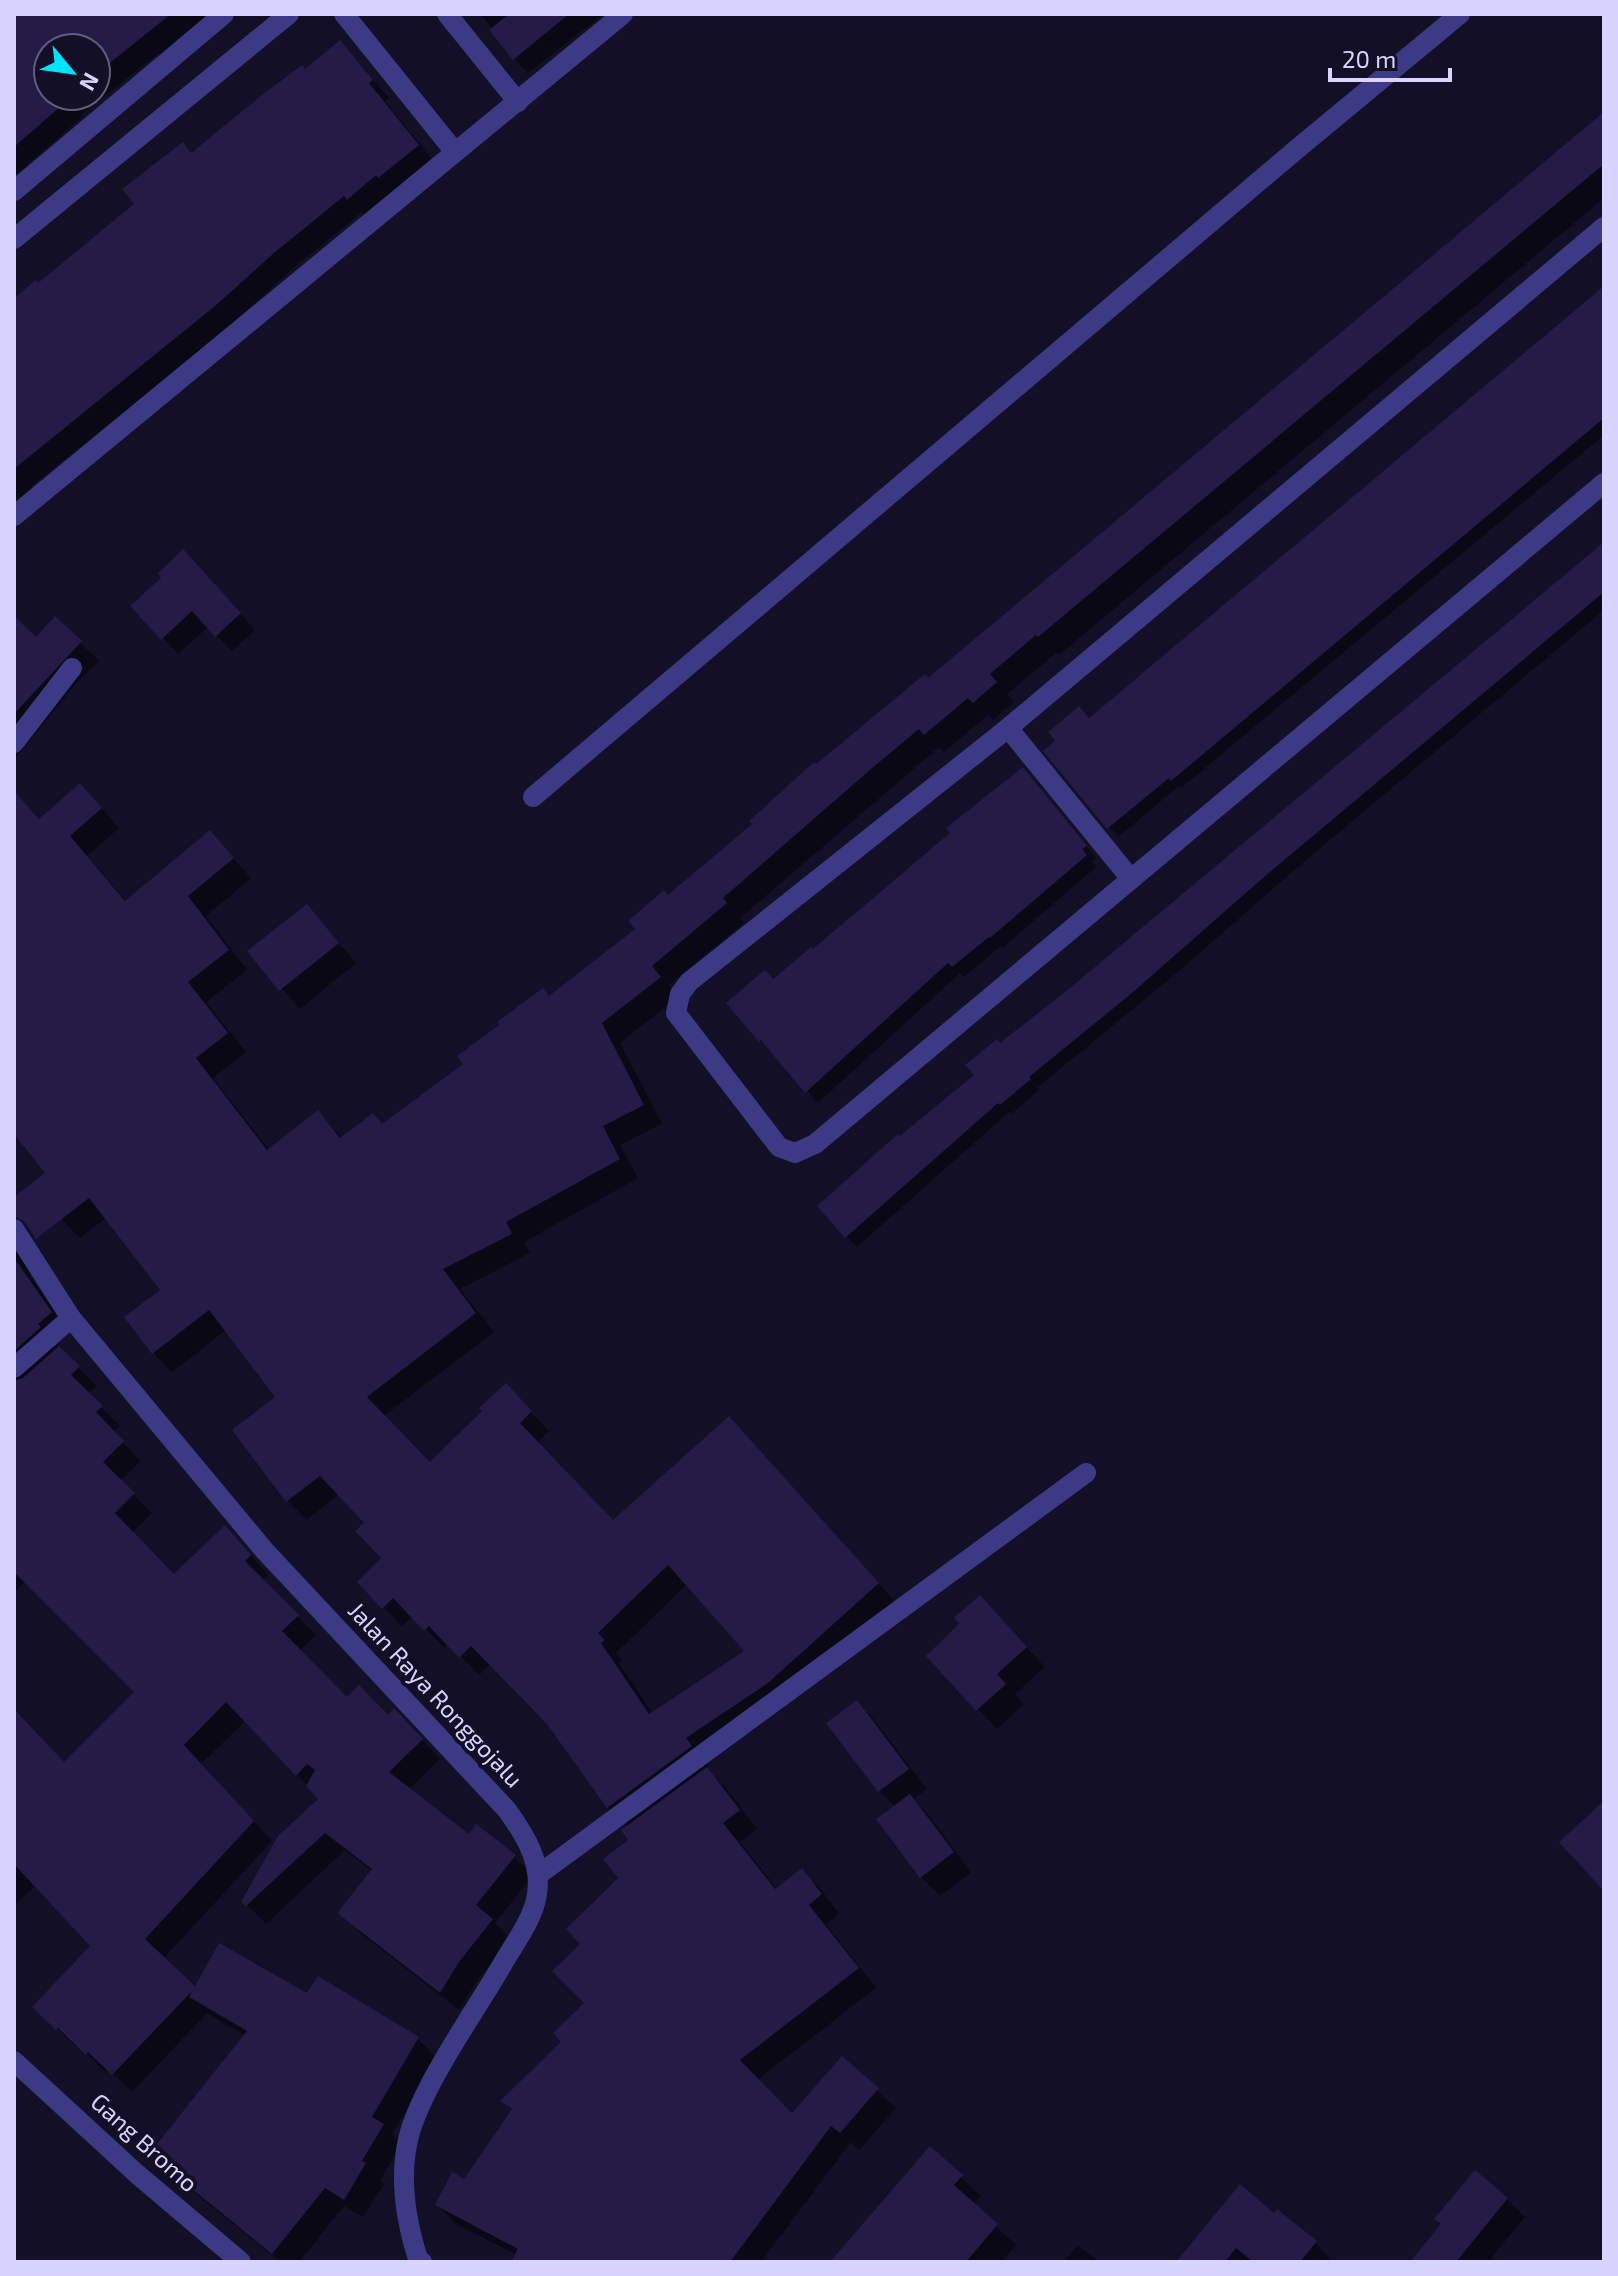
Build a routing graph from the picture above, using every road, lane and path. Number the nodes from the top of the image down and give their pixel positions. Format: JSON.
{"nodes":[{"id":1,"x":224,"y":14,"type":"edge"},
{"id":2,"x":289,"y":14,"type":"edge"},
{"id":3,"x":344,"y":14,"type":"edge"},
{"id":4,"x":447,"y":14,"type":"edge"},
{"id":5,"x":623,"y":14,"type":"edge"},
{"id":6,"x":1460,"y":14,"type":"edge"},
{"id":7,"x":518,"y":102,"type":"junction"},
{"id":8,"x":455,"y":152,"type":"junction"},
{"id":9,"x":14,"y":191,"type":"edge"},
{"id":10,"x":1604,"y":227,"type":"edge"},
{"id":11,"x":14,"y":239,"type":"edge"},
{"id":12,"x":1604,"y":483,"type":"edge"},
{"id":13,"x":14,"y":516,"type":"edge"},
{"id":14,"x":72,"y":668,"type":"dead end"},
{"id":15,"x":1008,"y":728,"type":"junction"},
{"id":16,"x":14,"y":743,"type":"edge"},
{"id":17,"x":533,"y":797,"type":"dead end"},
{"id":18,"x":1131,"y":879,"type":"junction"},
{"id":19,"x":14,"y":1229,"type":"edge"},
{"id":20,"x":71,"y":1318,"type":"junction"},
{"id":21,"x":14,"y":1368,"type":"edge"},
{"id":22,"x":1086,"y":1473,"type":"dead end"},
{"id":23,"x":538,"y":1875,"type":"junction"},
{"id":24,"x":14,"y":2061,"type":"edge"},
{"id":25,"x":417,"y":2261,"type":"edge"},
{"id":26,"x":241,"y":2262,"type":"edge"}],
"edges":[{"from":1,"to":9,"type":"street"},
{"from":2,"to":11,"type":"street"},
{"from":3,"to":8,"type":"street"},
{"from":4,"to":7,"type":"street"},
{"from":5,"to":7,"type":"street"},
{"from":6,"to":17,"type":"street"},
{"from":7,"to":8,"type":"street"},
{"from":8,"to":13,"type":"street"},
{"from":10,"to":15,"type":"street"},
{"from":12,"to":18,"type":"street"},
{"from":14,"to":16,"type":"street"},
{"from":15,"to":18,"type":"street"},
{"from":15,"to":18,"type":"street"},
{"from":19,"to":20,"type":"street","name":"Jalan Raya Ronggojalu"},
{"from":20,"to":21,"type":"street"},
{"from":20,"to":23,"type":"street","name":"Jalan Raya Ronggojalu"},
{"from":22,"to":23,"type":"street"},
{"from":23,"to":25,"type":"street"},
{"from":24,"to":26,"type":"street","name":"Gang Bromo"}]}
